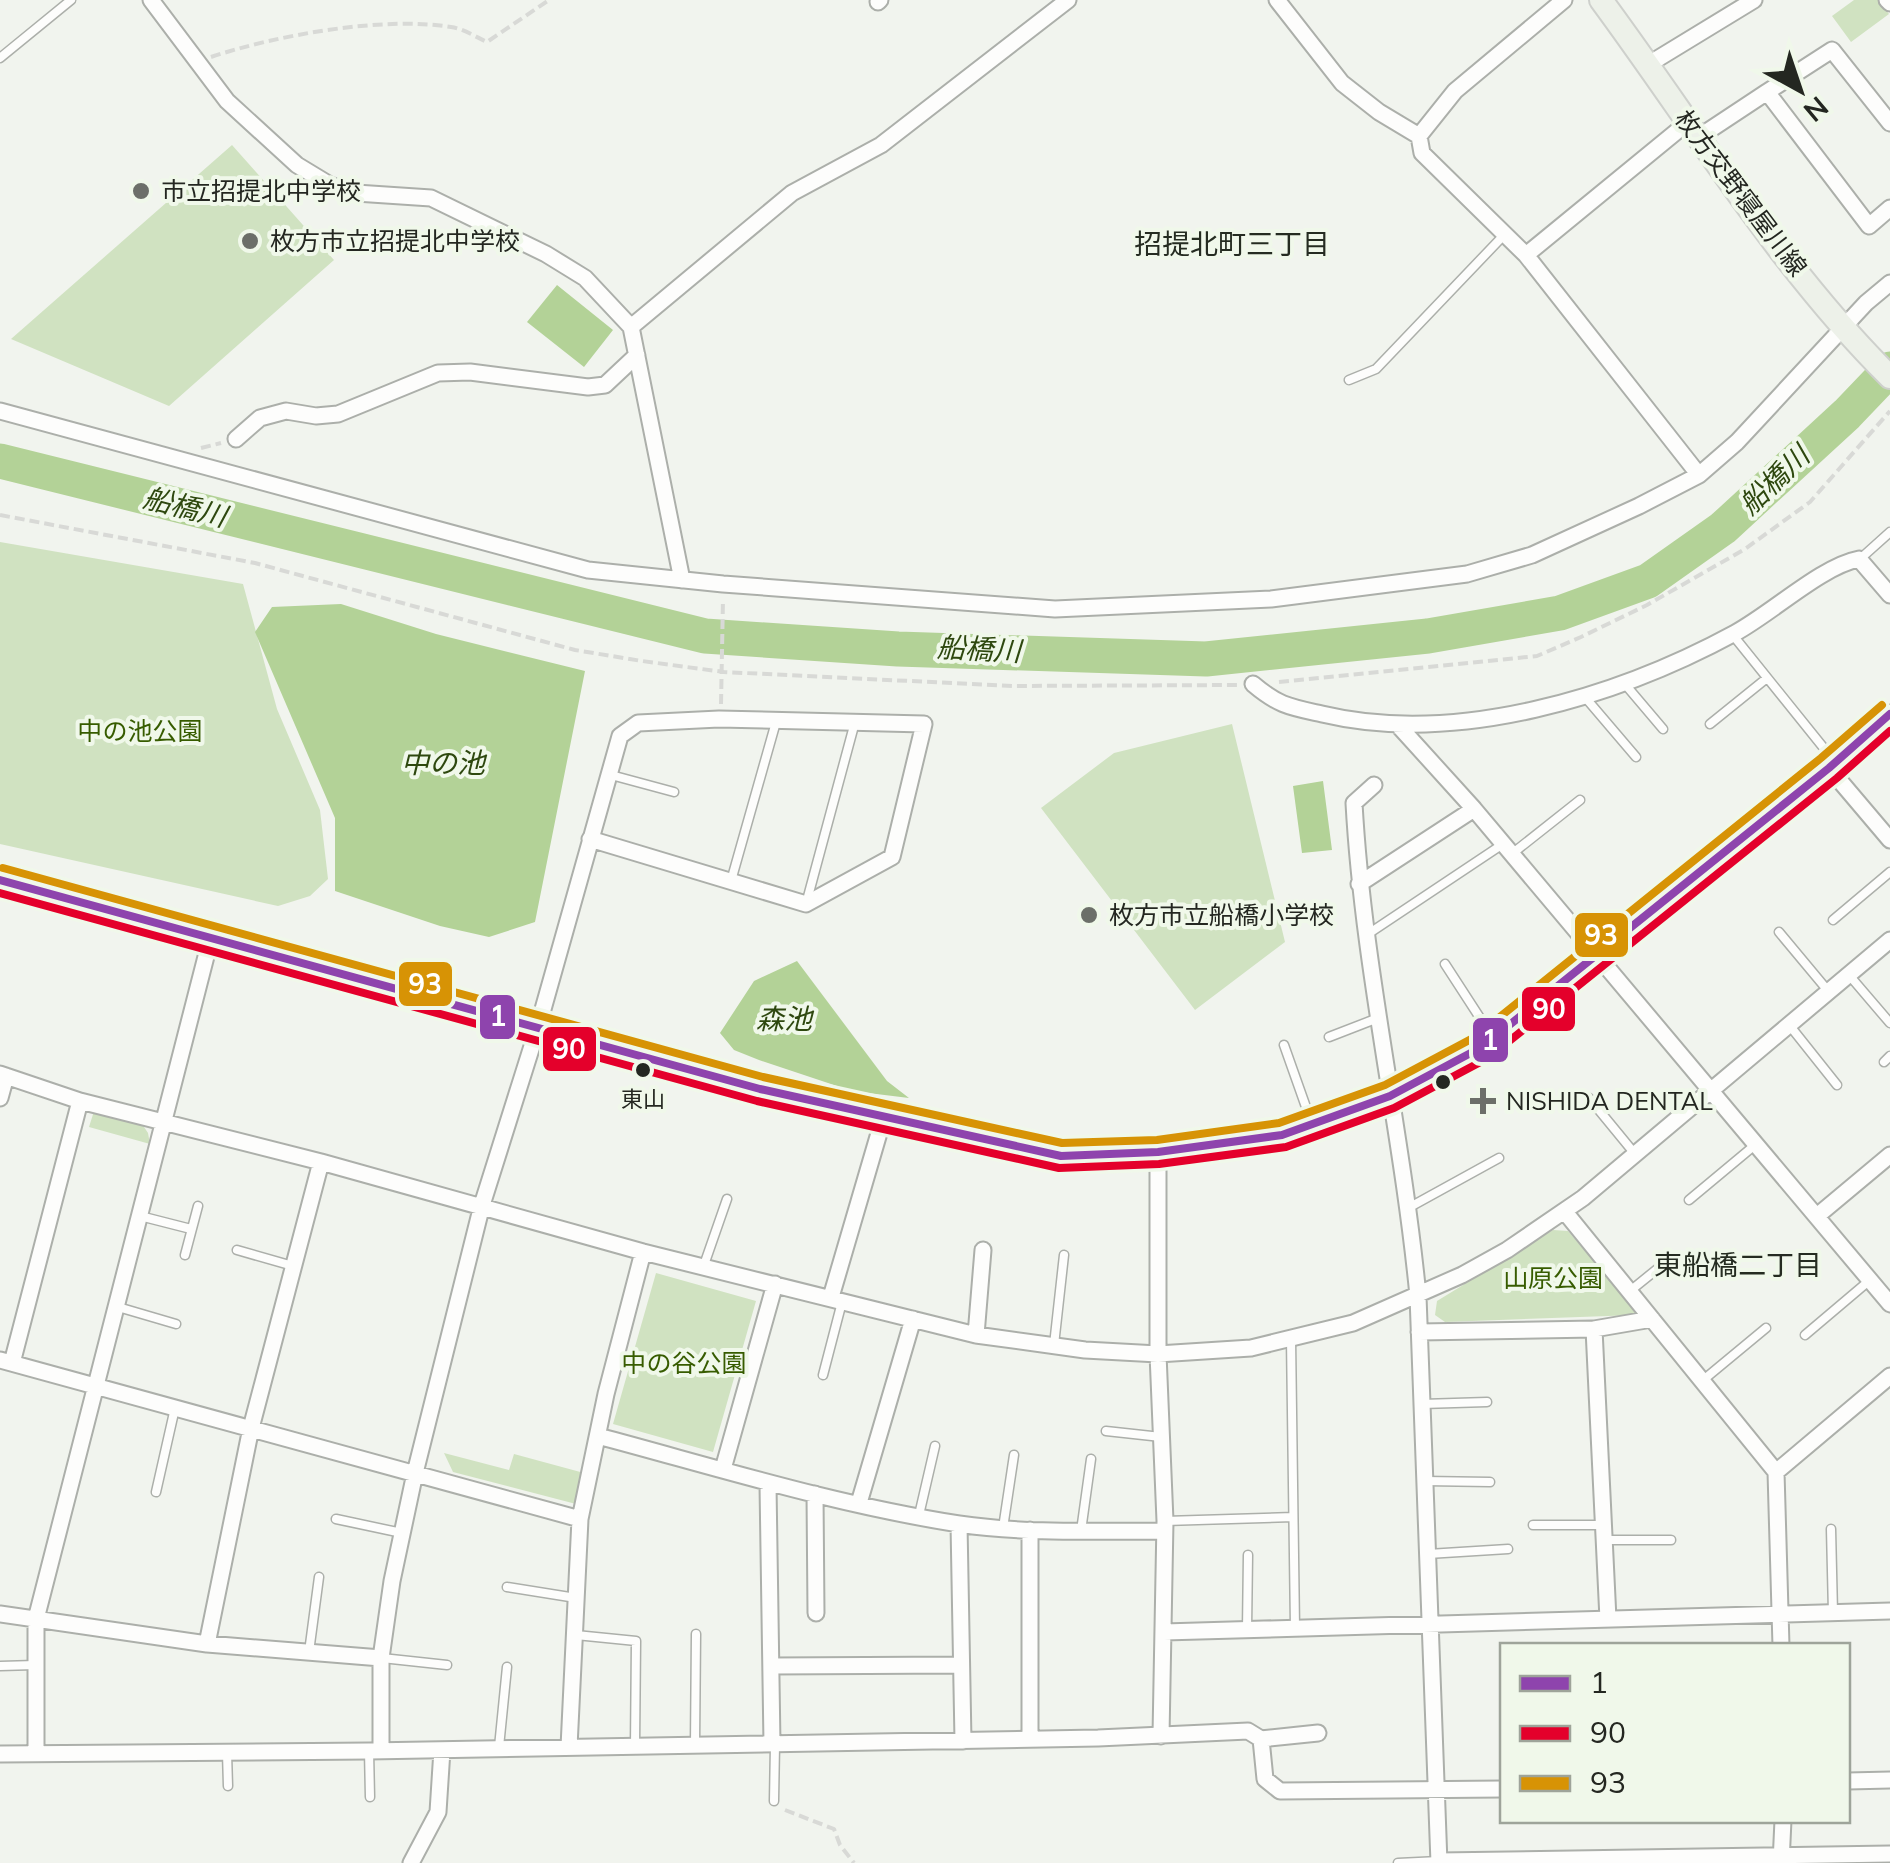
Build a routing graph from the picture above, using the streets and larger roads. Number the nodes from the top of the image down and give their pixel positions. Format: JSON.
{"nodes":[{"id":1,"x":151,"y":0,"type":"edge"},
{"id":2,"x":1068,"y":0,"type":"edge"},
{"id":3,"x":1277,"y":0,"type":"edge"},
{"id":4,"x":1564,"y":0,"type":"edge"},
{"id":5,"x":1602,"y":0,"type":"edge"},
{"id":6,"x":1754,"y":0,"type":"edge"},
{"id":7,"x":1648,"y":64,"type":"junction"},
{"id":8,"x":1768,"y":92,"type":"junction"},
{"id":9,"x":1890,"y":124,"type":"edge"},
{"id":10,"x":1693,"y":130,"type":"junction"},
{"id":11,"x":1419,"y":136,"type":"junction"},
{"id":12,"x":1890,"y":208,"type":"edge"},
{"id":13,"x":1526,"y":255,"type":"junction"},
{"id":14,"x":1890,"y":283,"type":"edge"},
{"id":15,"x":632,"y":327,"type":"junction"},
{"id":16,"x":1842,"y":329,"type":"junction"},
{"id":17,"x":637,"y":355,"type":"junction"},
{"id":18,"x":1890,"y":377,"type":"edge"},
{"id":19,"x":0,"y":410,"type":"edge"},
{"id":20,"x":236,"y":439,"type":"road end"},
{"id":21,"x":1699,"y":475,"type":"junction"},
{"id":22,"x":682,"y":580,"type":"junction"},
{"id":23,"x":1890,"y":596,"type":"edge"},
{"id":24,"x":1254,"y":684,"type":"road end"},
{"id":25,"x":1890,"y":714,"type":"edge"},
{"id":26,"x":1396,"y":724,"type":"junction"},
{"id":27,"x":1832,"y":765,"type":"junction"},
{"id":28,"x":1374,"y":786,"type":"dead end"},
{"id":29,"x":1474,"y":809,"type":"junction"},
{"id":30,"x":590,"y":839,"type":"junction"},
{"id":31,"x":1890,"y":840,"type":"edge"},
{"id":32,"x":0,"y":880,"type":"edge"},
{"id":33,"x":1359,"y":884,"type":"junction"},
{"id":34,"x":211,"y":937,"type":"junction"},
{"id":35,"x":1890,"y":940,"type":"edge"},
{"id":36,"x":1597,"y":955,"type":"junction"},
{"id":37,"x":538,"y":1027,"type":"junction"},
{"id":38,"x":3,"y":1075,"type":"edge"},
{"id":39,"x":1710,"y":1091,"type":"junction"},
{"id":40,"x":1390,"y":1096,"type":"junction"},
{"id":41,"x":0,"y":1098,"type":"edge"},
{"id":42,"x":80,"y":1101,"type":"junction"},
{"id":43,"x":884,"y":1116,"type":"junction"},
{"id":44,"x":164,"y":1122,"type":"junction"},
{"id":45,"x":1158,"y":1152,"type":"junction"},
{"id":46,"x":1890,"y":1156,"type":"edge"},
{"id":47,"x":321,"y":1162,"type":"junction"},
{"id":48,"x":482,"y":1205,"type":"junction"},
{"id":49,"x":1565,"y":1212,"type":"junction"},
{"id":50,"x":1817,"y":1216,"type":"junction"},
{"id":51,"x":983,"y":1250,"type":"dead end"},
{"id":52,"x":643,"y":1252,"type":"junction"},
{"id":53,"x":775,"y":1284,"type":"junction"},
{"id":54,"x":1418,"y":1296,"type":"junction"},
{"id":55,"x":837,"y":1299,"type":"junction"},
{"id":56,"x":1890,"y":1304,"type":"edge"},
{"id":57,"x":1652,"y":1318,"type":"junction"},
{"id":58,"x":913,"y":1319,"type":"junction"},
{"id":59,"x":1594,"y":1329,"type":"junction"},
{"id":60,"x":1420,"y":1332,"type":"junction"},
{"id":61,"x":976,"y":1335,"type":"junction"},
{"id":62,"x":1158,"y":1354,"type":"junction"},
{"id":63,"x":6,"y":1361,"type":"edge"},
{"id":64,"x":1890,"y":1376,"type":"edge"},
{"id":65,"x":96,"y":1384,"type":"junction"},
{"id":66,"x":251,"y":1428,"type":"junction"},
{"id":67,"x":598,"y":1436,"type":"junction"},
{"id":68,"x":723,"y":1469,"type":"junction"},
{"id":69,"x":1776,"y":1472,"type":"junction"},
{"id":70,"x":415,"y":1474,"type":"junction"},
{"id":71,"x":768,"y":1485,"type":"junction"},
{"id":72,"x":815,"y":1494,"type":"junction"},
{"id":73,"x":859,"y":1503,"type":"junction"},
{"id":74,"x":580,"y":1519,"type":"junction"},
{"id":75,"x":959,"y":1524,"type":"junction"},
{"id":76,"x":1164,"y":1526,"type":"junction"},
{"id":77,"x":1030,"y":1530,"type":"junction"},
{"id":78,"x":1890,"y":1611,"type":"edge"},
{"id":79,"x":0,"y":1614,"type":"edge"},
{"id":80,"x":816,"y":1614,"type":"dead end"},
{"id":81,"x":1780,"y":1614,"type":"junction"},
{"id":82,"x":36,"y":1619,"type":"junction"},
{"id":83,"x":1608,"y":1619,"type":"junction"},
{"id":84,"x":1431,"y":1626,"type":"junction"},
{"id":85,"x":1164,"y":1632,"type":"junction"},
{"id":86,"x":1780,"y":1643,"type":"edge"},
{"id":87,"x":207,"y":1644,"type":"junction"},
{"id":88,"x":380,"y":1658,"type":"junction"},
{"id":89,"x":961,"y":1665,"type":"junction"},
{"id":90,"x":772,"y":1666,"type":"junction"},
{"id":91,"x":1318,"y":1733,"type":"dead end"},
{"id":92,"x":1161,"y":1736,"type":"junction"},
{"id":93,"x":1262,"y":1738,"type":"junction"},
{"id":94,"x":963,"y":1740,"type":"junction"},
{"id":95,"x":1030,"y":1740,"type":"junction"},
{"id":96,"x":774,"y":1744,"type":"junction"},
{"id":97,"x":569,"y":1748,"type":"junction"},
{"id":98,"x":442,"y":1750,"type":"junction"},
{"id":99,"x":375,"y":1751,"type":"junction"},
{"id":100,"x":36,"y":1753,"type":"junction"},
{"id":101,"x":0,"y":1754,"type":"edge"},
{"id":102,"x":1890,"y":1780,"type":"edge"},
{"id":103,"x":1850,"y":1782,"type":"edge"},
{"id":104,"x":1500,"y":1789,"type":"edge"},
{"id":105,"x":1437,"y":1790,"type":"junction"},
{"id":106,"x":1783,"y":1823,"type":"edge"},
{"id":107,"x":1890,"y":1854,"type":"edge"},
{"id":108,"x":1690,"y":1860,"type":"edge"},
{"id":109,"x":1782,"y":1860,"type":"edge"},
{"id":110,"x":1438,"y":1862,"type":"edge"},
{"id":111,"x":410,"y":1863,"type":"edge"}],
"edges":[{"from":1,"to":15,"type":"street"},
{"from":2,"to":15,"type":"street"},
{"from":3,"to":11,"type":"street"},
{"from":4,"to":11,"type":"street"},
{"from":5,"to":7,"type":"main road","name":"枚方交野寝屋川線"},
{"from":6,"to":7,"type":"street"},
{"from":7,"to":10,"type":"main road","name":"枚方交野寝屋川線"},
{"from":8,"to":9,"type":"street"},
{"from":8,"to":10,"type":"street"},
{"from":8,"to":12,"type":"street"},
{"from":10,"to":13,"type":"street"},
{"from":10,"to":16,"type":"main road","name":"枚方交野寝屋川線"},
{"from":11,"to":13,"type":"street"},
{"from":13,"to":21,"type":"street"},
{"from":14,"to":16,"type":"street"},
{"from":15,"to":17,"type":"street"},
{"from":16,"to":18,"type":"main road","name":"枚方交野寝屋川線"},
{"from":16,"to":21,"type":"street"},
{"from":17,"to":20,"type":"street"},
{"from":17,"to":22,"type":"street"},
{"from":19,"to":22,"type":"street"},
{"from":21,"to":22,"type":"street"},
{"from":23,"to":26,"type":"street"},
{"from":24,"to":26,"type":"street"},
{"from":25,"to":27,"type":"street"},
{"from":26,"to":29,"type":"street"},
{"from":27,"to":31,"type":"street"},
{"from":27,"to":36,"type":"street"},
{"from":28,"to":33,"type":"street"},
{"from":29,"to":33,"type":"street"},
{"from":29,"to":36,"type":"street"},
{"from":30,"to":30,"type":"street"},
{"from":30,"to":37,"type":"street"},
{"from":32,"to":34,"type":"street"},
{"from":33,"to":40,"type":"street"},
{"from":34,"to":37,"type":"street"},
{"from":34,"to":44,"type":"street"},
{"from":35,"to":39,"type":"street"},
{"from":36,"to":39,"type":"street"},
{"from":36,"to":40,"type":"street"},
{"from":37,"to":43,"type":"street"},
{"from":37,"to":48,"type":"street"},
{"from":38,"to":41,"type":"street"},
{"from":38,"to":42,"type":"street"},
{"from":39,"to":49,"type":"street"},
{"from":39,"to":50,"type":"street"},
{"from":40,"to":45,"type":"street"},
{"from":40,"to":54,"type":"street"},
{"from":42,"to":44,"type":"street"},
{"from":42,"to":63,"type":"street"},
{"from":43,"to":45,"type":"street"},
{"from":43,"to":55,"type":"street"},
{"from":44,"to":47,"type":"street"},
{"from":44,"to":65,"type":"street"},
{"from":45,"to":62,"type":"street"},
{"from":46,"to":50,"type":"street"},
{"from":47,"to":48,"type":"street"},
{"from":47,"to":66,"type":"street"},
{"from":48,"to":52,"type":"street"},
{"from":48,"to":70,"type":"street"},
{"from":49,"to":54,"type":"street"},
{"from":49,"to":57,"type":"street"},
{"from":50,"to":56,"type":"street"},
{"from":51,"to":61,"type":"street"},
{"from":52,"to":53,"type":"street"},
{"from":52,"to":67,"type":"street"},
{"from":53,"to":55,"type":"street"},
{"from":53,"to":68,"type":"street"},
{"from":54,"to":60,"type":"street"},
{"from":54,"to":62,"type":"street"},
{"from":55,"to":58,"type":"street"},
{"from":57,"to":59,"type":"street"},
{"from":57,"to":69,"type":"street"},
{"from":58,"to":61,"type":"street"},
{"from":58,"to":73,"type":"street"},
{"from":59,"to":60,"type":"street"},
{"from":59,"to":83,"type":"street"},
{"from":60,"to":84,"type":"street"},
{"from":61,"to":62,"type":"street"},
{"from":62,"to":76,"type":"street"},
{"from":63,"to":65,"type":"street"},
{"from":64,"to":69,"type":"street"},
{"from":65,"to":66,"type":"street"},
{"from":65,"to":82,"type":"street"},
{"from":66,"to":70,"type":"street"},
{"from":66,"to":87,"type":"street"},
{"from":67,"to":68,"type":"street"},
{"from":67,"to":74,"type":"street"},
{"from":68,"to":71,"type":"street"},
{"from":69,"to":81,"type":"street"},
{"from":70,"to":74,"type":"street"},
{"from":70,"to":88,"type":"street"},
{"from":71,"to":72,"type":"street"},
{"from":71,"to":90,"type":"street"},
{"from":72,"to":73,"type":"street"},
{"from":72,"to":80,"type":"street"},
{"from":73,"to":75,"type":"street"},
{"from":74,"to":97,"type":"street"},
{"from":75,"to":77,"type":"street"},
{"from":75,"to":89,"type":"street"},
{"from":76,"to":77,"type":"street"},
{"from":76,"to":85,"type":"street"},
{"from":77,"to":95,"type":"street"},
{"from":78,"to":81,"type":"street"},
{"from":79,"to":82,"type":"street"},
{"from":81,"to":83,"type":"street"},
{"from":81,"to":86,"type":"street"},
{"from":82,"to":87,"type":"street"},
{"from":82,"to":100,"type":"street"},
{"from":83,"to":84,"type":"street"},
{"from":84,"to":85,"type":"street"},
{"from":84,"to":105,"type":"street"},
{"from":85,"to":92,"type":"street"},
{"from":87,"to":88,"type":"street"},
{"from":88,"to":99,"type":"street"},
{"from":89,"to":90,"type":"street"},
{"from":89,"to":94,"type":"street"},
{"from":90,"to":96,"type":"street"},
{"from":91,"to":93,"type":"street"},
{"from":92,"to":93,"type":"street"},
{"from":92,"to":95,"type":"street"},
{"from":93,"to":105,"type":"street"},
{"from":94,"to":95,"type":"street"},
{"from":94,"to":96,"type":"street"},
{"from":96,"to":97,"type":"street"},
{"from":97,"to":98,"type":"street"},
{"from":98,"to":99,"type":"street"},
{"from":98,"to":111,"type":"street"},
{"from":99,"to":100,"type":"street"},
{"from":100,"to":101,"type":"street"},
{"from":102,"to":103,"type":"street"},
{"from":104,"to":105,"type":"street"},
{"from":105,"to":110,"type":"street"},
{"from":106,"to":109,"type":"street"},
{"from":107,"to":109,"type":"street"},
{"from":108,"to":109,"type":"street"},
{"from":108,"to":110,"type":"street"}]}
